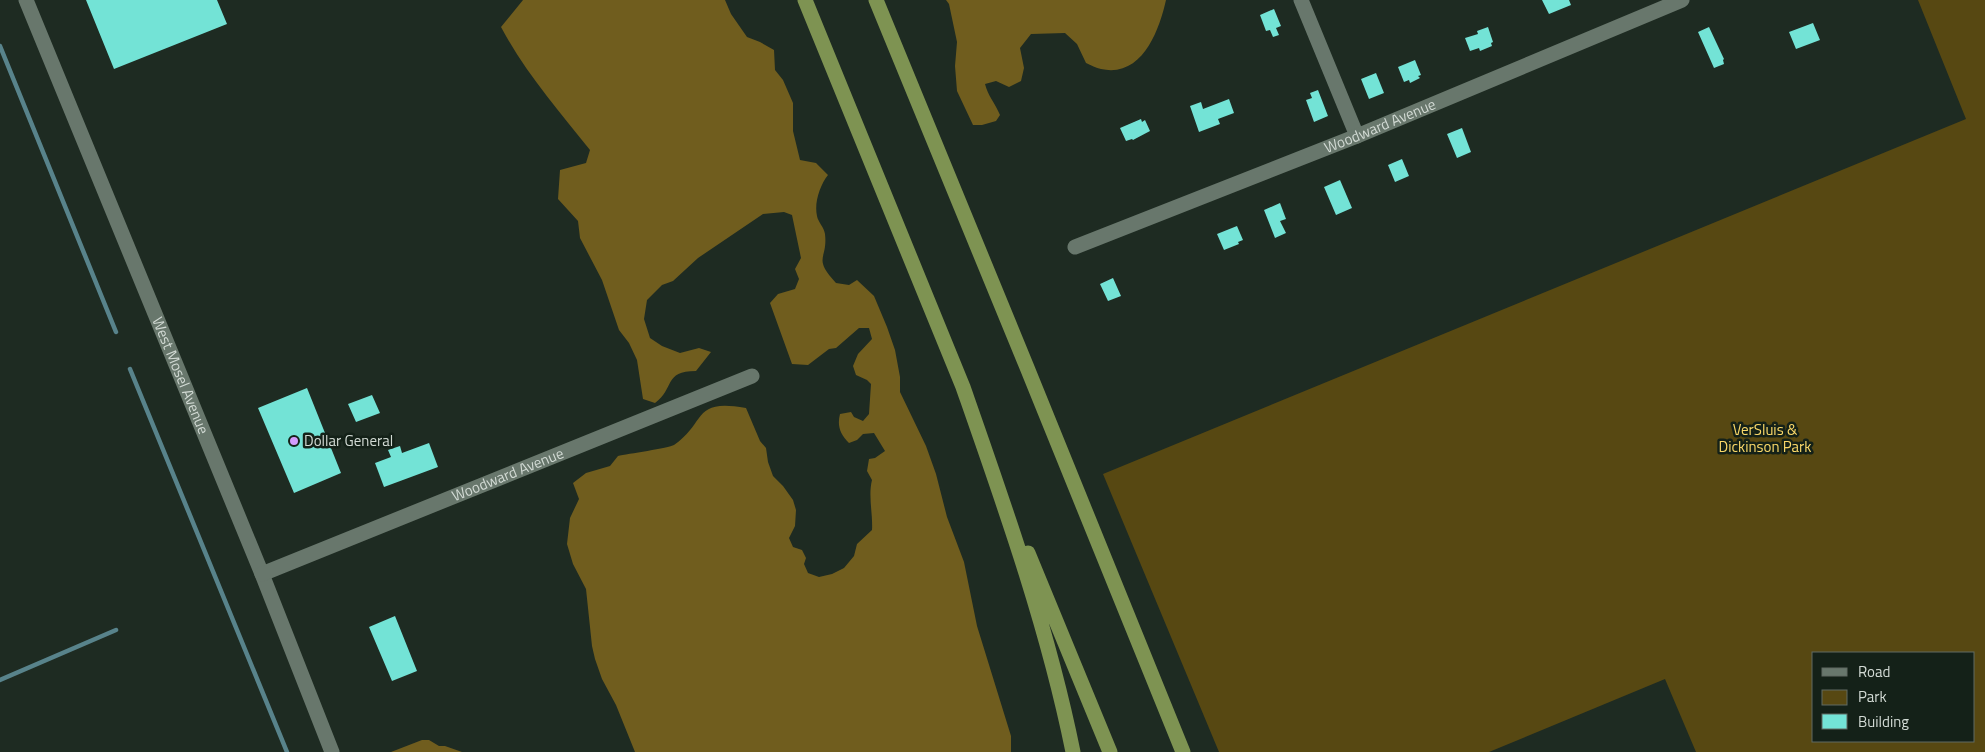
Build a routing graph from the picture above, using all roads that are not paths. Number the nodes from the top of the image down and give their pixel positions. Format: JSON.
{"nodes":[{"id":1,"x":26,"y":0,"type":"edge"},
{"id":2,"x":805,"y":0,"type":"edge"},
{"id":3,"x":876,"y":0,"type":"edge"},
{"id":4,"x":1301,"y":0,"type":"edge"},
{"id":5,"x":1682,"y":0,"type":"edge"},
{"id":6,"x":1357,"y":136,"type":"junction"},
{"id":7,"x":1075,"y":247,"type":"dead end"},
{"id":8,"x":752,"y":376,"type":"dead end"},
{"id":9,"x":986,"y":452,"type":"junction"},
{"id":10,"x":262,"y":574,"type":"junction"},
{"id":11,"x":332,"y":752,"type":"edge"},
{"id":12,"x":1073,"y":752,"type":"edge"},
{"id":13,"x":1110,"y":752,"type":"edge"},
{"id":14,"x":1183,"y":752,"type":"edge"}],
"edges":[{"from":1,"to":10,"type":"street","name":"West Mosel Avenue"},
{"from":2,"to":9,"type":"highway"},
{"from":3,"to":14,"type":"highway"},
{"from":4,"to":6,"type":"street"},
{"from":5,"to":6,"type":"street","name":"Woodward Avenue"},
{"from":6,"to":7,"type":"street","name":"Woodward Avenue"},
{"from":8,"to":10,"type":"street","name":"Woodward Avenue"},
{"from":9,"to":12,"type":"highway"},
{"from":9,"to":13,"type":"highway"},
{"from":10,"to":11,"type":"street","name":"West Mosel Avenue"}]}
